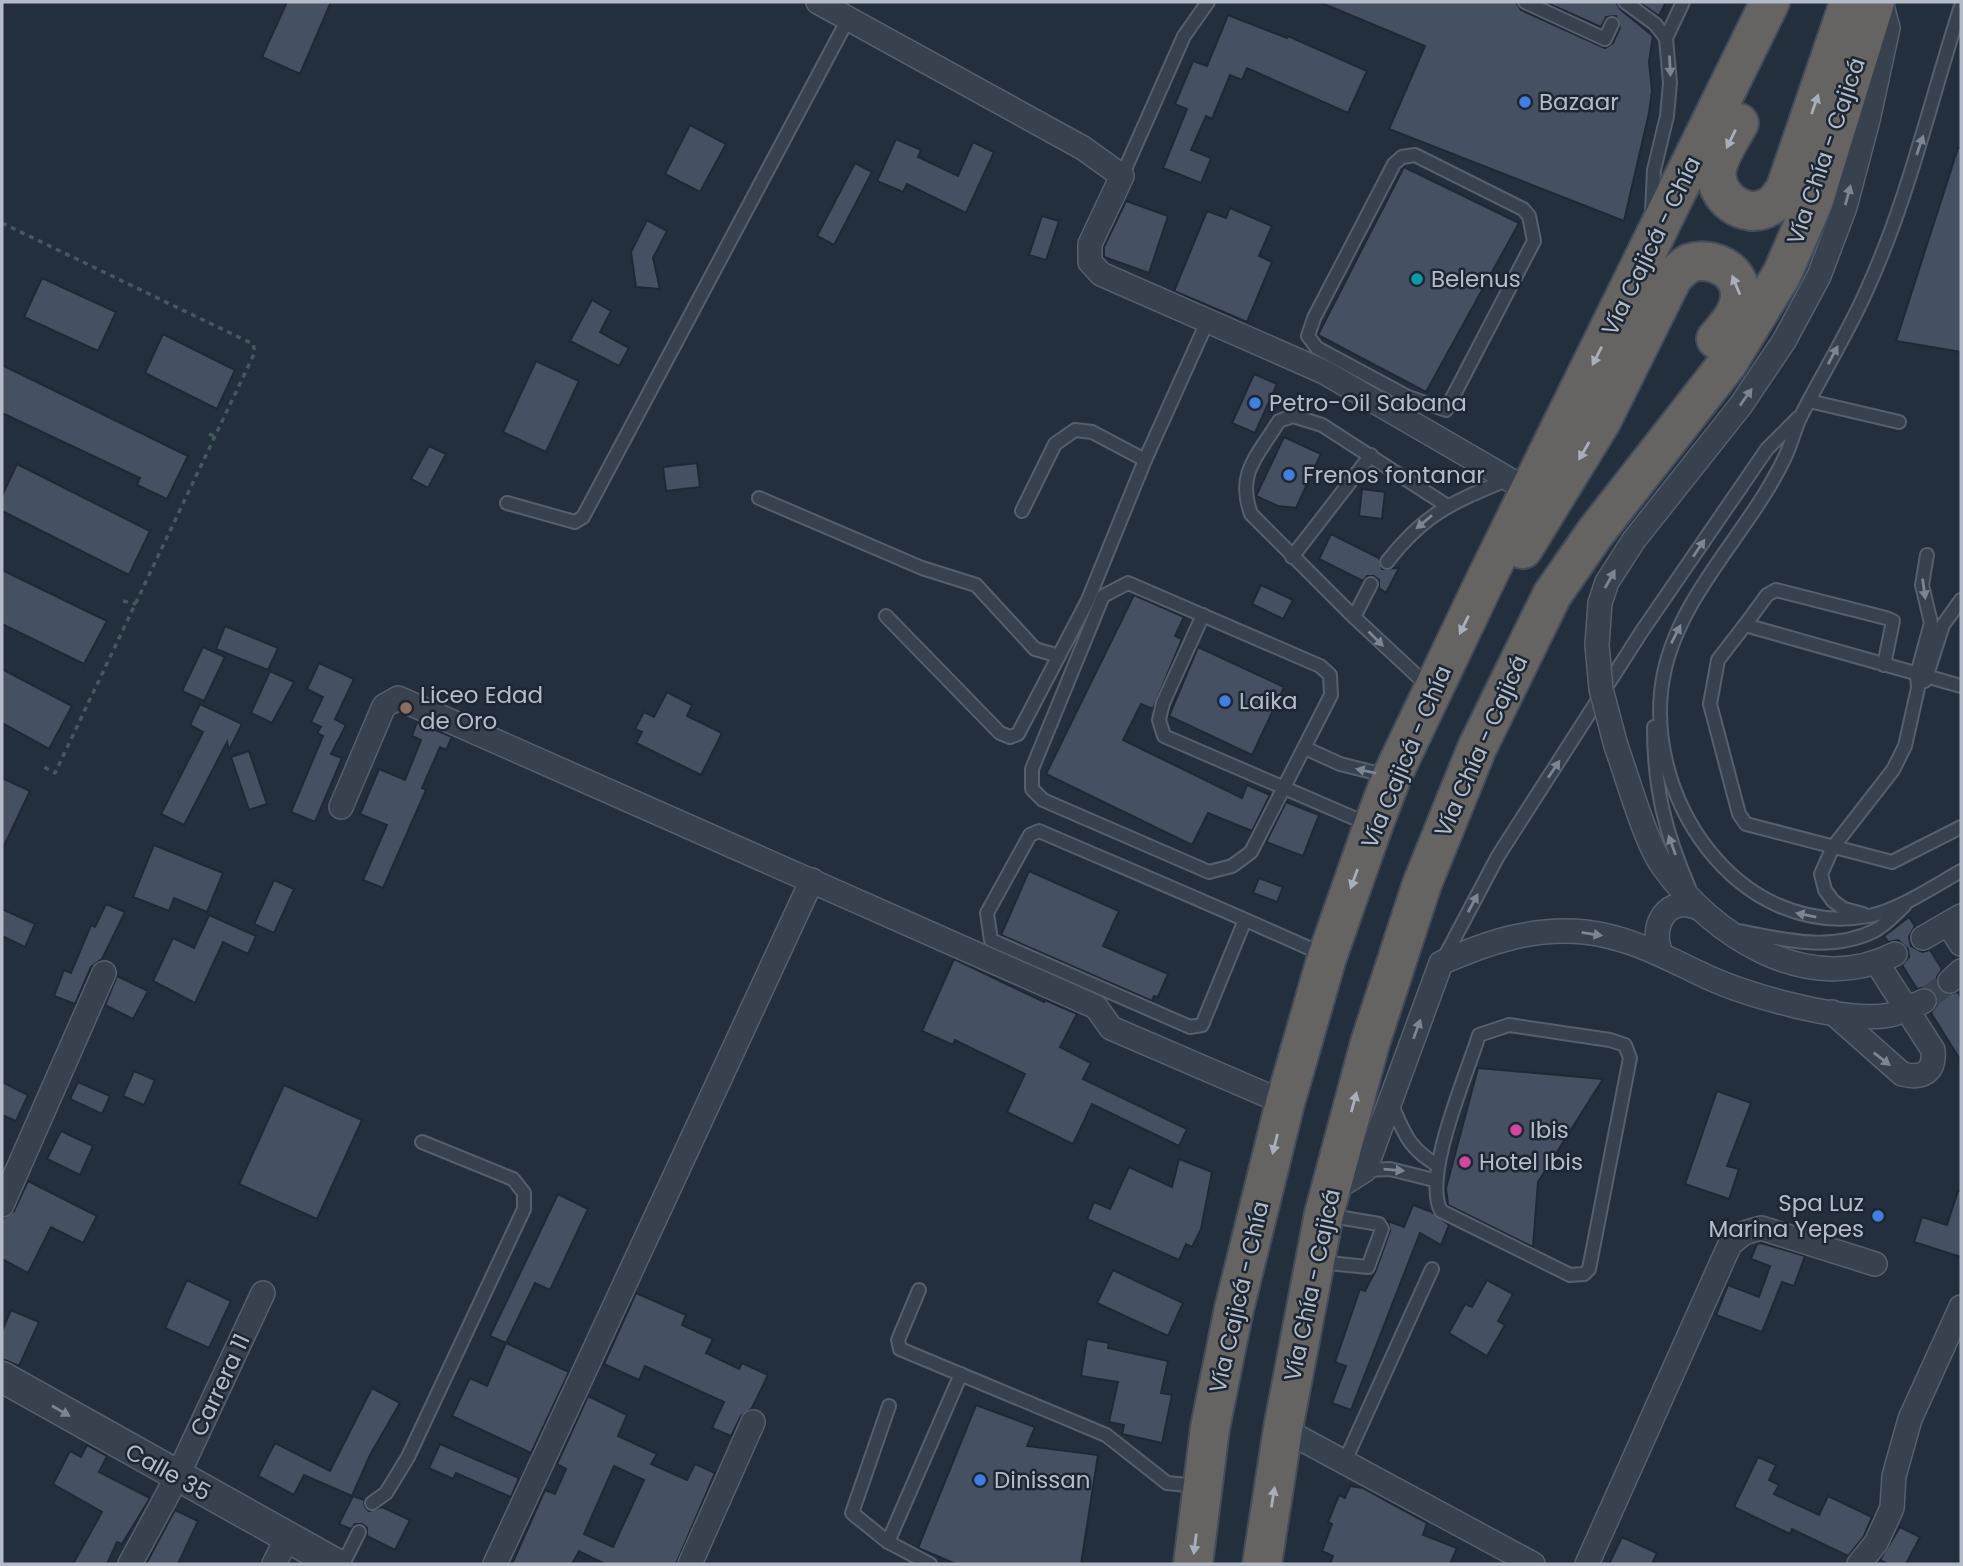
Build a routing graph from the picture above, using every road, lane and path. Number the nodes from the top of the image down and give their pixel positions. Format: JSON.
{"nodes":[{"id":1,"x":818,"y":2,"type":"edge"},
{"id":2,"x":1208,"y":2,"type":"edge"},
{"id":3,"x":1525,"y":2,"type":"edge"},
{"id":4,"x":1625,"y":2,"type":"edge"},
{"id":5,"x":1683,"y":2,"type":"edge"},
{"id":6,"x":1770,"y":2,"type":"edge"},
{"id":7,"x":1850,"y":2,"type":"edge"},
{"id":8,"x":1875,"y":2,"type":"edge"},
{"id":9,"x":1881,"y":2,"type":"edge"},
{"id":10,"x":1961,"y":6,"type":"edge"},
{"id":11,"x":847,"y":20,"type":"junction"},
{"id":12,"x":1612,"y":24,"type":"dead end"},
{"id":13,"x":1666,"y":38,"type":"junction"},
{"id":14,"x":1743,"y":55,"type":"junction"},
{"id":15,"x":1122,"y":176,"type":"junction"},
{"id":16,"x":2,"y":223,"type":"edge"},
{"id":17,"x":1650,"y":251,"type":"junction"},
{"id":18,"x":1208,"y":320,"type":"junction"},
{"id":19,"x":1809,"y":401,"type":"junction"},
{"id":20,"x":1396,"y":402,"type":"junction"},
{"id":21,"x":1801,"y":415,"type":"junction"},
{"id":22,"x":1899,"y":422,"type":"dead end"},
{"id":23,"x":209,"y":434,"type":"dead end"},
{"id":24,"x":216,"y":437,"type":"junction"},
{"id":25,"x":1371,"y":455,"type":"junction"},
{"id":26,"x":1145,"y":460,"type":"junction"},
{"id":27,"x":1518,"y":485,"type":"junction"},
{"id":28,"x":1632,"y":489,"type":"junction"},
{"id":29,"x":759,"y":498,"type":"dead end"},
{"id":30,"x":507,"y":503,"type":"dead end"},
{"id":31,"x":1446,"y":505,"type":"junction"},
{"id":32,"x":1022,"y":511,"type":"dead end"},
{"id":33,"x":1927,"y":555,"type":"dead end"},
{"id":34,"x":1292,"y":557,"type":"junction"},
{"id":35,"x":1387,"y":562,"type":"dead end"},
{"id":36,"x":1484,"y":583,"type":"junction"},
{"id":37,"x":1371,"y":584,"type":"dead end"},
{"id":38,"x":1961,"y":600,"type":"edge"},
{"id":39,"x":123,"y":601,"type":"dead end"},
{"id":40,"x":136,"y":604,"type":"junction"},
{"id":41,"x":1203,"y":615,"type":"junction"},
{"id":42,"x":886,"y":616,"type":"dead end"},
{"id":43,"x":1354,"y":617,"type":"junction"},
{"id":44,"x":1745,"y":625,"type":"junction"},
{"id":45,"x":1059,"y":656,"type":"junction"},
{"id":46,"x":1884,"y":665,"type":"junction"},
{"id":47,"x":1663,"y":676,"type":"junction"},
{"id":48,"x":1923,"y":676,"type":"junction"},
{"id":49,"x":1961,"y":686,"type":"edge"},
{"id":50,"x":1433,"y":690,"type":"junction"},
{"id":51,"x":1305,"y":748,"type":"junction"},
{"id":52,"x":41,"y":766,"type":"dead end"},
{"id":53,"x":1392,"y":776,"type":"junction"},
{"id":54,"x":1285,"y":788,"type":"junction"},
{"id":55,"x":341,"y":807,"type":"dead end"},
{"id":56,"x":1373,"y":826,"type":"junction"},
{"id":57,"x":1961,"y":827,"type":"edge"},
{"id":58,"x":1833,"y":847,"type":"junction"},
{"id":59,"x":1961,"y":871,"type":"edge"},
{"id":60,"x":812,"y":880,"type":"junction"},
{"id":61,"x":1918,"y":894,"type":"junction"},
{"id":62,"x":1698,"y":908,"type":"junction"},
{"id":63,"x":1872,"y":916,"type":"junction"},
{"id":64,"x":1245,"y":920,"type":"junction"},
{"id":65,"x":1955,"y":920,"type":"edge"},
{"id":66,"x":1722,"y":927,"type":"junction"},
{"id":67,"x":1923,"y":938,"type":"dead end"},
{"id":68,"x":1961,"y":944,"type":"edge"},
{"id":69,"x":1660,"y":952,"type":"junction"},
{"id":70,"x":1327,"y":957,"type":"junction"},
{"id":71,"x":1441,"y":963,"type":"junction"},
{"id":72,"x":104,"y":973,"type":"dead end"},
{"id":73,"x":1916,"y":1005,"type":"junction"},
{"id":74,"x":1832,"y":1013,"type":"junction"},
{"id":75,"x":1390,"y":1101,"type":"junction"},
{"id":76,"x":1285,"y":1103,"type":"junction"},
{"id":77,"x":422,"y":1142,"type":"dead end"},
{"id":78,"x":1437,"y":1165,"type":"junction"},
{"id":79,"x":1365,"y":1170,"type":"junction"},
{"id":80,"x":1434,"y":1180,"type":"junction"},
{"id":81,"x":1327,"y":1203,"type":"junction"},
{"id":82,"x":2,"y":1205,"type":"edge"},
{"id":83,"x":1315,"y":1261,"type":"junction"},
{"id":84,"x":1875,"y":1264,"type":"dead end"},
{"id":85,"x":1432,"y":1269,"type":"dead end"},
{"id":86,"x":919,"y":1290,"type":"dead end"},
{"id":87,"x":263,"y":1293,"type":"dead end"},
{"id":88,"x":1961,"y":1307,"type":"edge"},
{"id":89,"x":961,"y":1374,"type":"junction"},
{"id":90,"x":2,"y":1377,"type":"edge"},
{"id":91,"x":889,"y":1406,"type":"dead end"},
{"id":92,"x":753,"y":1422,"type":"dead end"},
{"id":93,"x":1283,"y":1429,"type":"junction"},
{"id":94,"x":1345,"y":1461,"type":"junction"},
{"id":95,"x":177,"y":1477,"type":"junction"},
{"id":96,"x":1202,"y":1486,"type":"junction"},
{"id":97,"x":372,"y":1503,"type":"dead end"},
{"id":98,"x":359,"y":1532,"type":"dead end"},
{"id":99,"x":888,"y":1542,"type":"junction"},
{"id":100,"x":281,"y":1551,"type":"edge"},
{"id":101,"x":130,"y":1564,"type":"edge"},
{"id":102,"x":336,"y":1564,"type":"edge"},
{"id":103,"x":342,"y":1564,"type":"edge"},
{"id":104,"x":495,"y":1564,"type":"edge"},
{"id":105,"x":690,"y":1564,"type":"edge"},
{"id":106,"x":930,"y":1564,"type":"edge"},
{"id":107,"x":1193,"y":1564,"type":"edge"},
{"id":108,"x":1262,"y":1564,"type":"edge"},
{"id":109,"x":1533,"y":1564,"type":"edge"},
{"id":110,"x":1587,"y":1564,"type":"edge"},
{"id":111,"x":1859,"y":1564,"type":"edge"}],
"edges":[{"from":1,"to":11,"type":"street"},
{"from":2,"to":15,"type":"lane"},
{"from":3,"to":12,"type":"lane"},
{"from":4,"to":13,"type":"lane"},
{"from":5,"to":13,"type":"lane"},
{"from":6,"to":14,"type":"highway","name":"Vía Cajicá - Chía"},
{"from":14,"to":7,"type":"highway","one_way":true},
{"from":8,"to":28,"type":"highway","name":"Vía Chía - Cajicá"},
{"from":62,"to":9,"type":"street","one_way":true,"bridge":true},
{"from":19,"to":10,"type":"lane","one_way":true},
{"from":11,"to":15,"type":"street"},
{"from":11,"to":30,"type":"lane"},
{"from":13,"to":17,"type":"lane","one_way":true},
{"from":14,"to":17,"type":"highway","name":"Vía Cajicá - Chía"},
{"from":15,"to":18,"type":"street"},
{"from":16,"to":24,"type":"path"},
{"from":17,"to":27,"type":"highway","name":"Vía Cajicá - Chía","one_way":true},
{"from":18,"to":20,"type":"street"},
{"from":18,"to":26,"type":"lane"},
{"from":19,"to":21,"type":"lane"},
{"from":19,"to":22,"type":"lane"},
{"from":20,"to":20,"type":"lane"},
{"from":20,"to":27,"type":"street"},
{"from":47,"to":21,"type":"lane","one_way":true},
{"from":71,"to":21,"type":"lane","one_way":true},
{"from":23,"to":24,"type":"path"},
{"from":24,"to":40,"type":"path"},
{"from":25,"to":31,"type":"lane"},
{"from":25,"to":34,"type":"lane"},
{"from":25,"to":34,"type":"lane"},
{"from":26,"to":32,"type":"lane"},
{"from":26,"to":45,"type":"lane"},
{"from":27,"to":31,"type":"lane"},
{"from":27,"to":36,"type":"highway","name":"Vía Cajicá - Chía"},
{"from":28,"to":36,"type":"highway","one_way":true},
{"from":81,"to":28,"type":"highway","name":"Vía Chía - Cajicá","one_way":true},
{"from":29,"to":45,"type":"lane"},
{"from":31,"to":35,"type":"lane","one_way":true},
{"from":33,"to":48,"type":"lane","one_way":true},
{"from":34,"to":43,"type":"lane"},
{"from":36,"to":50,"type":"highway","name":"Vía Cajicá - Chía","one_way":true},
{"from":37,"to":43,"type":"lane"},
{"from":38,"to":48,"type":"lane"},
{"from":39,"to":40,"type":"path"},
{"from":40,"to":52,"type":"path"},
{"from":41,"to":51,"type":"lane"},
{"from":41,"to":54,"type":"lane"},
{"from":41,"to":54,"type":"lane"},
{"from":42,"to":45,"type":"lane"},
{"from":43,"to":50,"type":"lane","one_way":true},
{"from":44,"to":46,"type":"lane"},
{"from":44,"to":46,"type":"lane"},
{"from":44,"to":58,"type":"lane"},
{"from":46,"to":48,"type":"lane"},
{"from":62,"to":47,"type":"lane","one_way":true},
{"from":63,"to":47,"type":"lane","one_way":true},
{"from":48,"to":49,"type":"lane"},
{"from":48,"to":58,"type":"lane"},
{"from":50,"to":53,"type":"highway","name":"Vía Cajicá - Chía"},
{"from":53,"to":51,"type":"lane","one_way":true},
{"from":51,"to":54,"type":"lane"},
{"from":53,"to":56,"type":"highway","name":"Vía Cajicá - Chía"},
{"from":54,"to":56,"type":"lane"},
{"from":55,"to":60,"type":"street"},
{"from":56,"to":70,"type":"highway","name":"Vía Cajicá - Chía","one_way":true},
{"from":57,"to":58,"type":"lane"},
{"from":58,"to":63,"type":"lane"},
{"from":59,"to":61,"type":"lane"},
{"from":60,"to":76,"type":"street"},
{"from":60,"to":104,"type":"street"},
{"from":61,"to":63,"type":"lane"},
{"from":61,"to":66,"type":"lane"},
{"from":62,"to":66,"type":"street"},
{"from":62,"to":69,"type":"street"},
{"from":64,"to":64,"type":"lane"},
{"from":64,"to":70,"type":"lane"},
{"from":65,"to":67,"type":"street"},
{"from":65,"to":68,"type":"street"},
{"from":66,"to":73,"type":"street"},
{"from":71,"to":69,"type":"street","one_way":true},
{"from":69,"to":74,"type":"street"},
{"from":70,"to":76,"type":"highway","name":"Vía Cajicá - Chía"},
{"from":75,"to":71,"type":"street","one_way":true},
{"from":72,"to":82,"type":"street"},
{"from":73,"to":74,"type":"street"},
{"from":74,"to":73,"type":"street","one_way":true},
{"from":75,"to":78,"type":"lane"},
{"from":75,"to":79,"type":"street"},
{"from":76,"to":96,"type":"highway","name":"Vía Cajicá - Chía","one_way":true},
{"from":77,"to":97,"type":"lane"},
{"from":78,"to":80,"type":"lane"},
{"from":78,"to":80,"type":"lane"},
{"from":79,"to":80,"type":"lane","one_way":true},
{"from":79,"to":81,"type":"street"},
{"from":81,"to":83,"type":"highway","name":"Vía Chía - Cajicá"},
{"from":81,"to":83,"type":"lane"},
{"from":83,"to":93,"type":"highway","name":"Vía Chía - Cajicá"},
{"from":84,"to":110,"type":"street"},
{"from":85,"to":94,"type":"lane"},
{"from":86,"to":89,"type":"lane"},
{"from":87,"to":95,"type":"street","name":"Carrera 11"},
{"from":88,"to":111,"type":"street"},
{"from":89,"to":96,"type":"lane"},
{"from":89,"to":99,"type":"lane"},
{"from":90,"to":95,"type":"street","name":"Calle 35","one_way":true},
{"from":91,"to":99,"type":"lane"},
{"from":92,"to":105,"type":"street"},
{"from":93,"to":94,"type":"street"},
{"from":108,"to":93,"type":"highway","name":"Vía Chía - Cajicá","one_way":true},
{"from":94,"to":109,"type":"street"},
{"from":95,"to":100,"type":"street","name":"Calle 35"},
{"from":95,"to":101,"type":"street","name":"Carrera 11"},
{"from":96,"to":107,"type":"highway","name":"Vía Cajicá - Chía","one_way":true},
{"from":98,"to":103,"type":"lane"},
{"from":99,"to":106,"type":"lane"},
{"from":100,"to":102,"type":"street","name":"Calle 35"}]}
